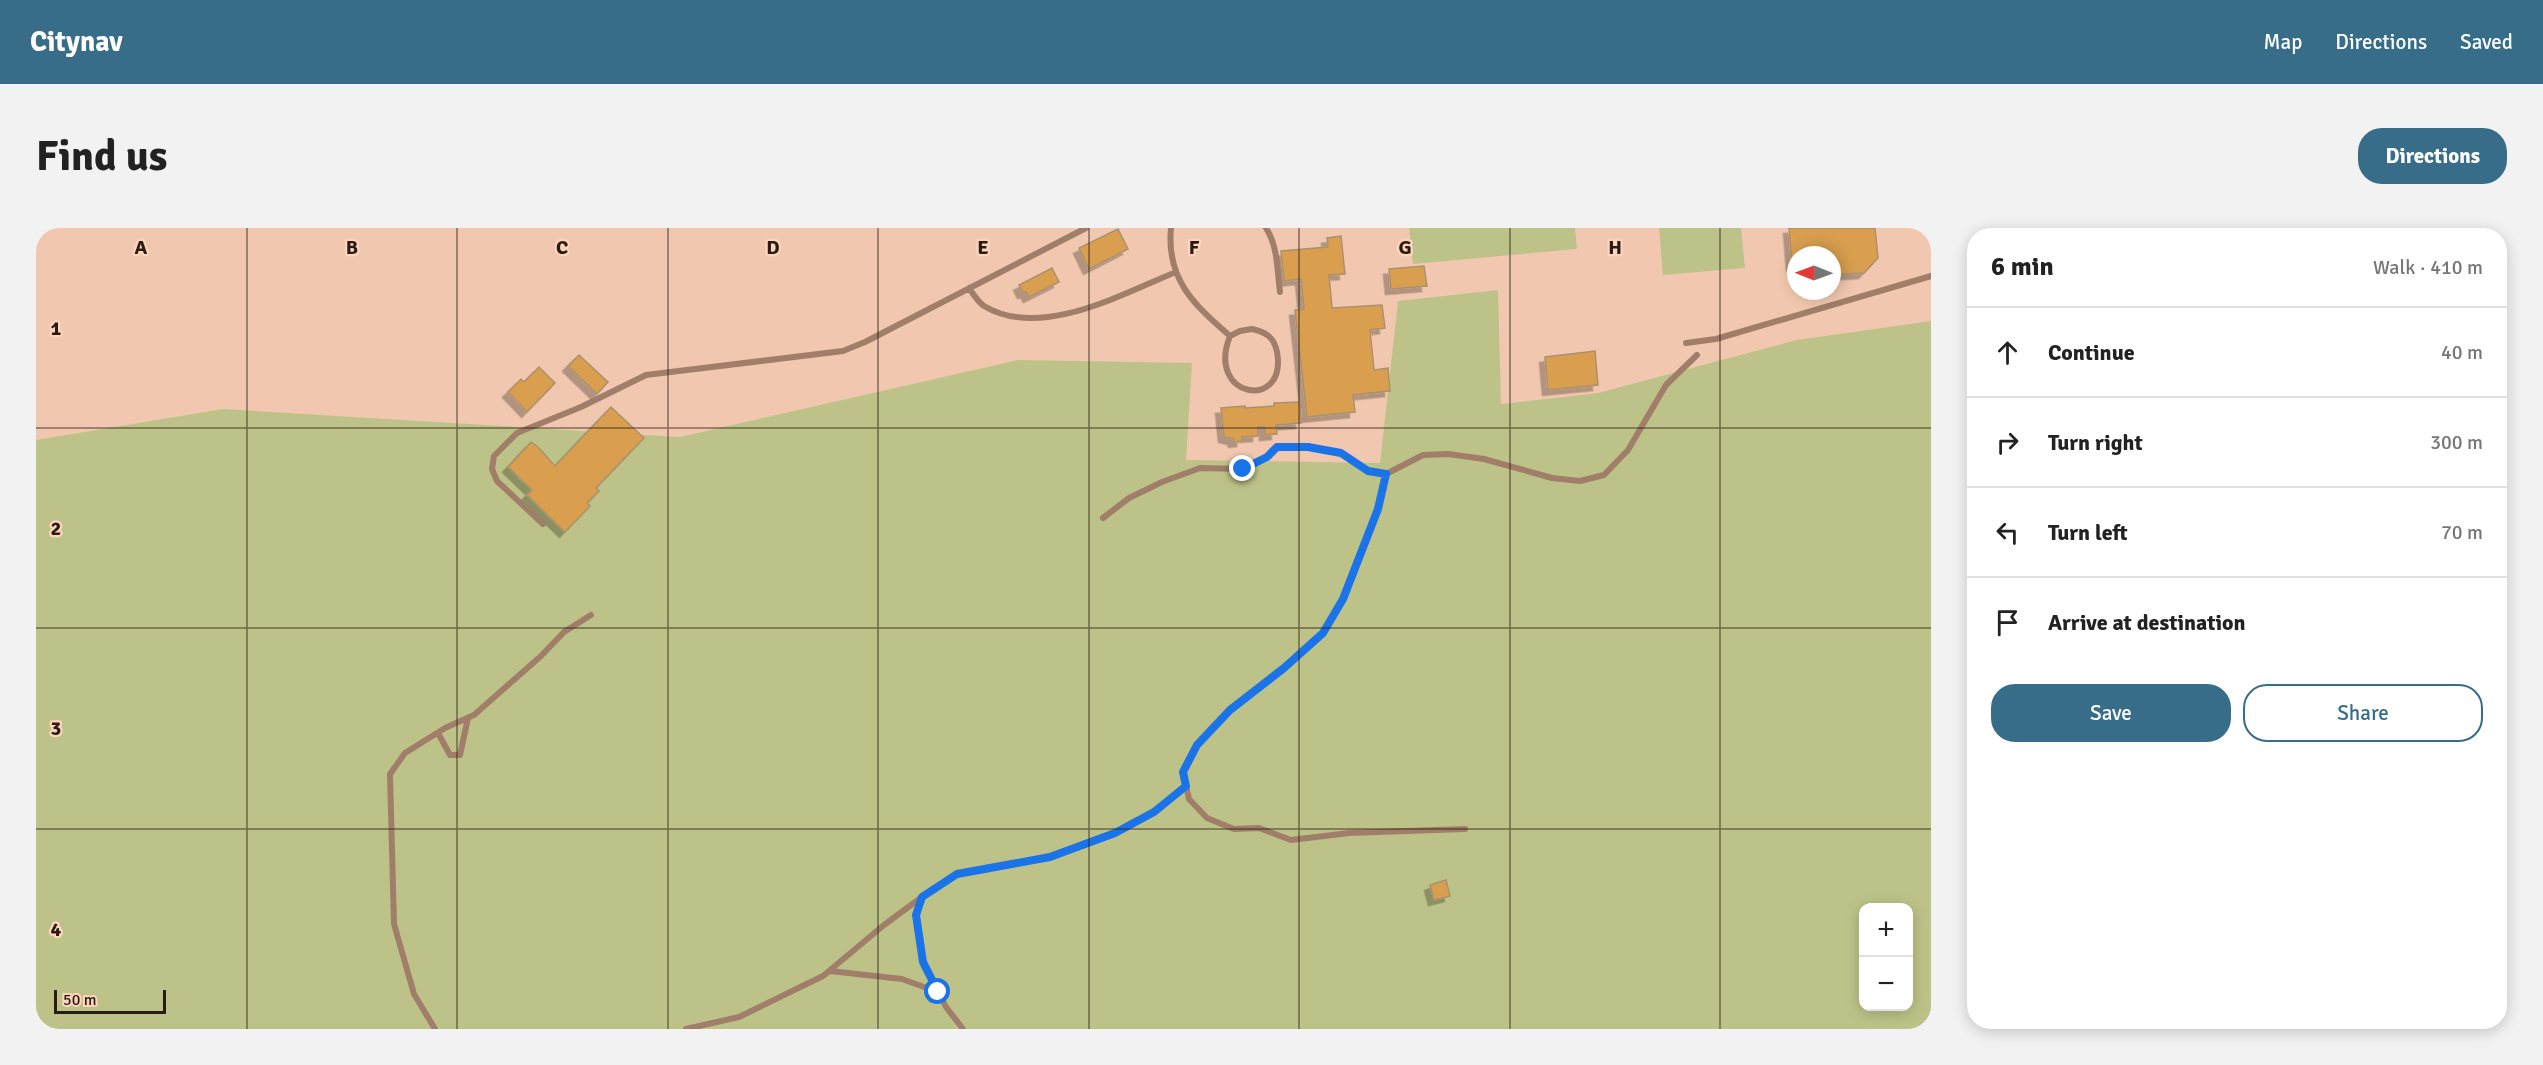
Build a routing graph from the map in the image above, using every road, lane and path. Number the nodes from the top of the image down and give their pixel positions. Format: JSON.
{"nodes":[{"id":1,"x":1086,"y":228,"type":"edge"},
{"id":2,"x":1171,"y":228,"type":"edge"},
{"id":3,"x":1266,"y":228,"type":"edge"},
{"id":4,"x":1176,"y":272,"type":"junction"},
{"id":5,"x":1931,"y":276,"type":"edge"},
{"id":6,"x":969,"y":288,"type":"junction"},
{"id":7,"x":1280,"y":292,"type":"dead end"},
{"id":8,"x":1230,"y":336,"type":"junction"},
{"id":9,"x":1686,"y":343,"type":"dead end"},
{"id":10,"x":1697,"y":355,"type":"dead end"},
{"id":11,"x":1386,"y":474,"type":"junction"},
{"id":12,"x":1103,"y":518,"type":"dead end"},
{"id":13,"x":543,"y":524,"type":"dead end"},
{"id":14,"x":591,"y":615,"type":"dead end"},
{"id":15,"x":468,"y":718,"type":"junction"},
{"id":16,"x":438,"y":733,"type":"junction"},
{"id":17,"x":1186,"y":786,"type":"junction"},
{"id":18,"x":1465,"y":830,"type":"dead end"},
{"id":19,"x":922,"y":897,"type":"junction"},
{"id":20,"x":830,"y":971,"type":"junction"},
{"id":21,"x":938,"y":992,"type":"junction"},
{"id":22,"x":435,"y":1029,"type":"edge"},
{"id":23,"x":686,"y":1029,"type":"edge"},
{"id":24,"x":963,"y":1029,"type":"edge"}],
"edges":[{"from":1,"to":6,"type":"lane"},
{"from":2,"to":4,"type":"lane"},
{"from":3,"to":7,"type":"lane"},
{"from":4,"to":6,"type":"lane"},
{"from":4,"to":8,"type":"lane"},
{"from":5,"to":9,"type":"lane"},
{"from":6,"to":13,"type":"lane"},
{"from":8,"to":8,"type":"lane"},
{"from":10,"to":11,"type":"lane"},
{"from":11,"to":12,"type":"lane"},
{"from":11,"to":17,"type":"lane"},
{"from":14,"to":15,"type":"lane"},
{"from":15,"to":16,"type":"lane"},
{"from":15,"to":16,"type":"lane"},
{"from":16,"to":22,"type":"lane"},
{"from":17,"to":18,"type":"lane"},
{"from":17,"to":19,"type":"lane"},
{"from":19,"to":20,"type":"lane"},
{"from":19,"to":21,"type":"lane"},
{"from":20,"to":21,"type":"lane"},
{"from":20,"to":23,"type":"lane"},
{"from":21,"to":24,"type":"lane"}]}
